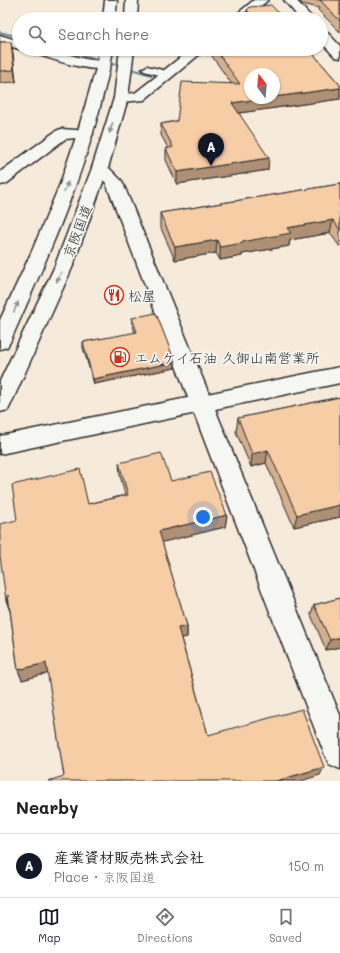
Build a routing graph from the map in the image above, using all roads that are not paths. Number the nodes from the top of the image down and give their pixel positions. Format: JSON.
{"nodes":[{"id":1,"x":111,"y":0,"type":"edge"},
{"id":2,"x":132,"y":0,"type":"edge"},
{"id":3,"x":262,"y":0,"type":"edge"},
{"id":4,"x":290,"y":0,"type":"edge"},
{"id":5,"x":110,"y":12,"type":"edge"},
{"id":6,"x":131,"y":12,"type":"edge"},
{"id":7,"x":246,"y":12,"type":"edge"},
{"id":8,"x":301,"y":12,"type":"edge"},
{"id":9,"x":0,"y":39,"type":"edge"},
{"id":10,"x":328,"y":41,"type":"edge"},
{"id":11,"x":12,"y":43,"type":"edge"},
{"id":12,"x":340,"y":54,"type":"edge"},
{"id":13,"x":59,"y":56,"type":"edge"},
{"id":14,"x":126,"y":56,"type":"edge"},
{"id":15,"x":190,"y":56,"type":"edge"},
{"id":16,"x":105,"y":57,"type":"edge"},
{"id":17,"x":147,"y":69,"type":"dead end"},
{"id":18,"x":167,"y":74,"type":"junction"},
{"id":19,"x":121,"y":98,"type":"junction"},
{"id":20,"x":85,"y":134,"type":"junction"},
{"id":21,"x":100,"y":168,"type":"junction"},
{"id":22,"x":0,"y":180,"type":"edge"},
{"id":23,"x":0,"y":342,"type":"edge"},
{"id":24,"x":340,"y":375,"type":"edge"},
{"id":25,"x":202,"y":403,"type":"junction"},
{"id":26,"x":0,"y":404,"type":"edge"},
{"id":27,"x":0,"y":445,"type":"edge"},
{"id":28,"x":340,"y":752,"type":"edge"}],
"edges":[{"from":1,"to":5,"type":"main road"},
{"from":2,"to":6,"type":"main road"},
{"from":3,"to":7,"type":"main road"},
{"from":4,"to":8,"type":"main road"},
{"from":9,"to":11,"type":"main road"},
{"from":10,"to":12,"type":"main road"},
{"from":13,"to":16,"type":"main road"},
{"from":14,"to":19,"type":"main road","name":"京阪国道"},
{"from":15,"to":18,"type":"main road"},
{"from":16,"to":20,"type":"main road","name":"京阪国道"},
{"from":17,"to":18,"type":"lane"},
{"from":18,"to":19,"type":"main road"},
{"from":19,"to":21,"type":"main road","name":"京阪国道","one_way":true},
{"from":20,"to":22,"type":"main road"},
{"from":23,"to":20,"type":"main road","name":"京阪国道","one_way":true},
{"from":21,"to":25,"type":"main road"},
{"from":21,"to":26,"type":"main road","name":"京阪国道","one_way":true},
{"from":24,"to":25,"type":"main road"},
{"from":25,"to":27,"type":"main road"},
{"from":25,"to":28,"type":"main road"}]}
